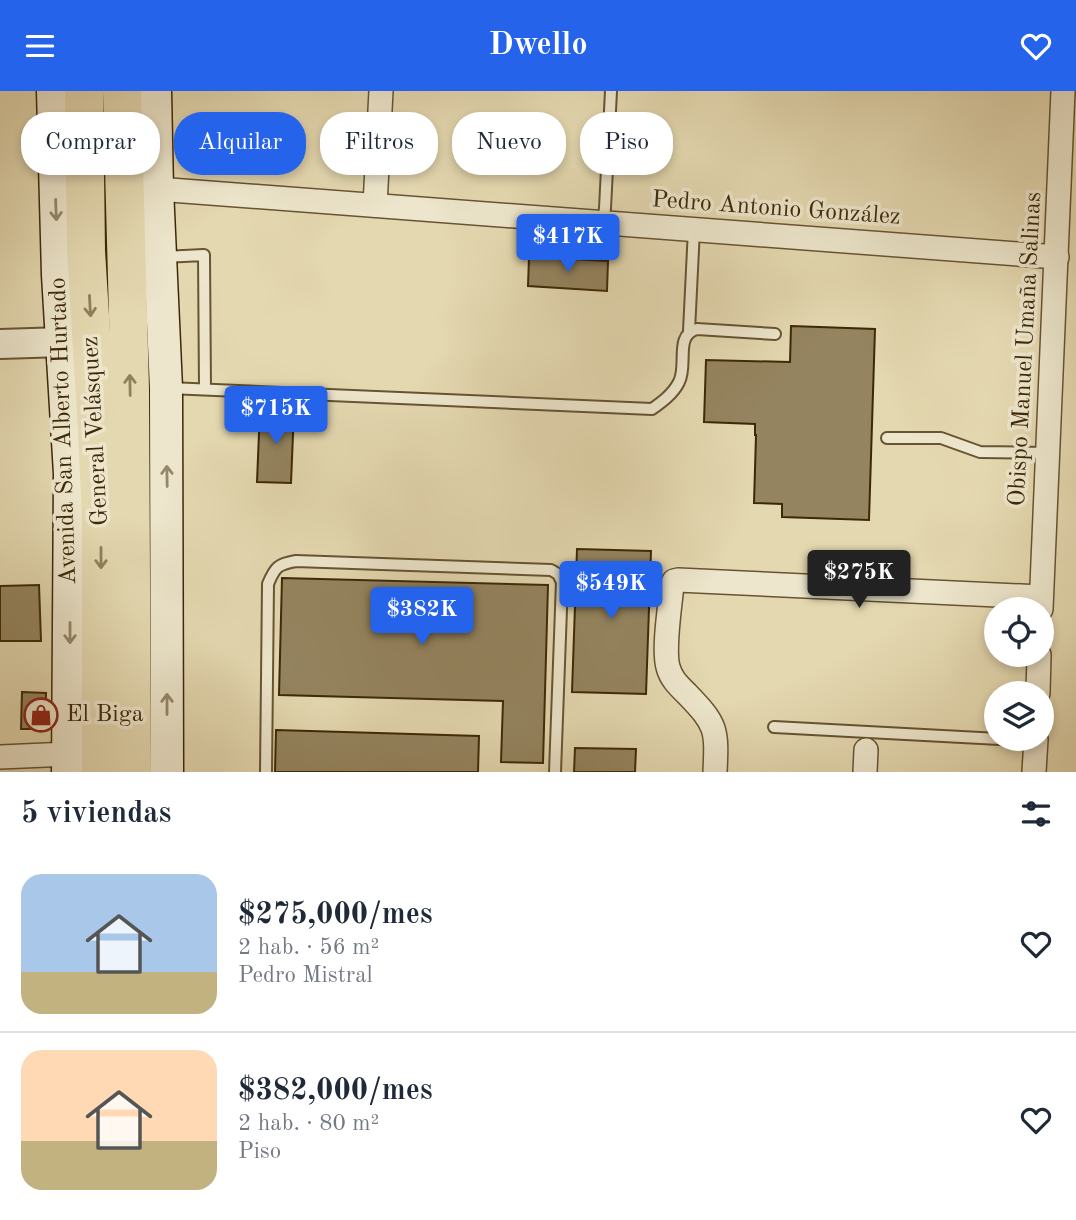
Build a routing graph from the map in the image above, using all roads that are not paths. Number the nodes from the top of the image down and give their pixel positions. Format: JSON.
{"nodes":[{"id":1,"x":54,"y":91,"type":"edge"},
{"id":2,"x":84,"y":91,"type":"edge"},
{"id":3,"x":122,"y":91,"type":"edge"},
{"id":4,"x":155,"y":91,"type":"edge"},
{"id":5,"x":381,"y":91,"type":"edge"},
{"id":6,"x":611,"y":91,"type":"edge"},
{"id":7,"x":1063,"y":91,"type":"edge"},
{"id":8,"x":157,"y":189,"type":"junction"},
{"id":9,"x":375,"y":205,"type":"junction"},
{"id":10,"x":603,"y":223,"type":"junction"},
{"id":11,"x":694,"y":229,"type":"junction"},
{"id":12,"x":160,"y":257,"type":"junction"},
{"id":13,"x":1057,"y":257,"type":"junction"},
{"id":14,"x":689,"y":331,"type":"junction"},
{"id":15,"x":775,"y":334,"type":"dead end"},
{"id":16,"x":63,"y":342,"type":"junction"},
{"id":17,"x":0,"y":344,"type":"edge"},
{"id":18,"x":166,"y":389,"type":"junction"},
{"id":19,"x":205,"y":389,"type":"junction"},
{"id":20,"x":887,"y":438,"type":"dead end"},
{"id":21,"x":1048,"y":453,"type":"junction"},
{"id":22,"x":1041,"y":597,"type":"edge"},
{"id":23,"x":984,"y":599,"type":"edge"},
{"id":24,"x":774,"y":727,"type":"dead end"},
{"id":25,"x":984,"y":737,"type":"edge"},
{"id":26,"x":1035,"y":751,"type":"edge"},
{"id":27,"x":0,"y":757,"type":"edge"},
{"id":28,"x":68,"y":763,"type":"edge"},
{"id":29,"x":101,"y":772,"type":"edge"},
{"id":30,"x":132,"y":772,"type":"edge"},
{"id":31,"x":167,"y":772,"type":"edge"},
{"id":32,"x":266,"y":772,"type":"edge"},
{"id":33,"x":555,"y":772,"type":"edge"},
{"id":34,"x":715,"y":772,"type":"edge"},
{"id":35,"x":1034,"y":772,"type":"edge"}],
"edges":[{"from":1,"to":16,"type":"main road","name":"Avenida San Alberto Hurtado","one_way":true},
{"from":2,"to":29,"type":"highway","name":"General Velásquez","one_way":true},
{"from":30,"to":3,"type":"highway","name":"General Velásquez","one_way":true},
{"from":4,"to":8,"type":"main road"},
{"from":5,"to":9,"type":"street"},
{"from":6,"to":10,"type":"lane"},
{"from":7,"to":13,"type":"street","name":"Obispo Manuel Umaña Salinas"},
{"from":8,"to":9,"type":"street","name":"Pedro Antonio González"},
{"from":8,"to":12,"type":"main road"},
{"from":9,"to":10,"type":"street","name":"Pedro Antonio González"},
{"from":10,"to":11,"type":"street","name":"Pedro Antonio González"},
{"from":11,"to":13,"type":"street","name":"Pedro Antonio González"},
{"from":11,"to":14,"type":"lane"},
{"from":12,"to":18,"type":"main road"},
{"from":12,"to":19,"type":"lane"},
{"from":13,"to":21,"type":"street","name":"Obispo Manuel Umaña Salinas"},
{"from":14,"to":15,"type":"lane"},
{"from":14,"to":19,"type":"lane"},
{"from":16,"to":17,"type":"street"},
{"from":16,"to":28,"type":"main road","name":"Avenida San Alberto Hurtado","one_way":true},
{"from":18,"to":19,"type":"lane"},
{"from":31,"to":18,"type":"main road","one_way":true},
{"from":20,"to":21,"type":"lane"},
{"from":21,"to":22,"type":"street","name":"Obispo Manuel Umaña Salinas"},
{"from":23,"to":34,"type":"street"},
{"from":24,"to":25,"type":"lane"},
{"from":26,"to":35,"type":"street"},
{"from":27,"to":28,"type":"street"},
{"from":32,"to":33,"type":"lane"}]}
